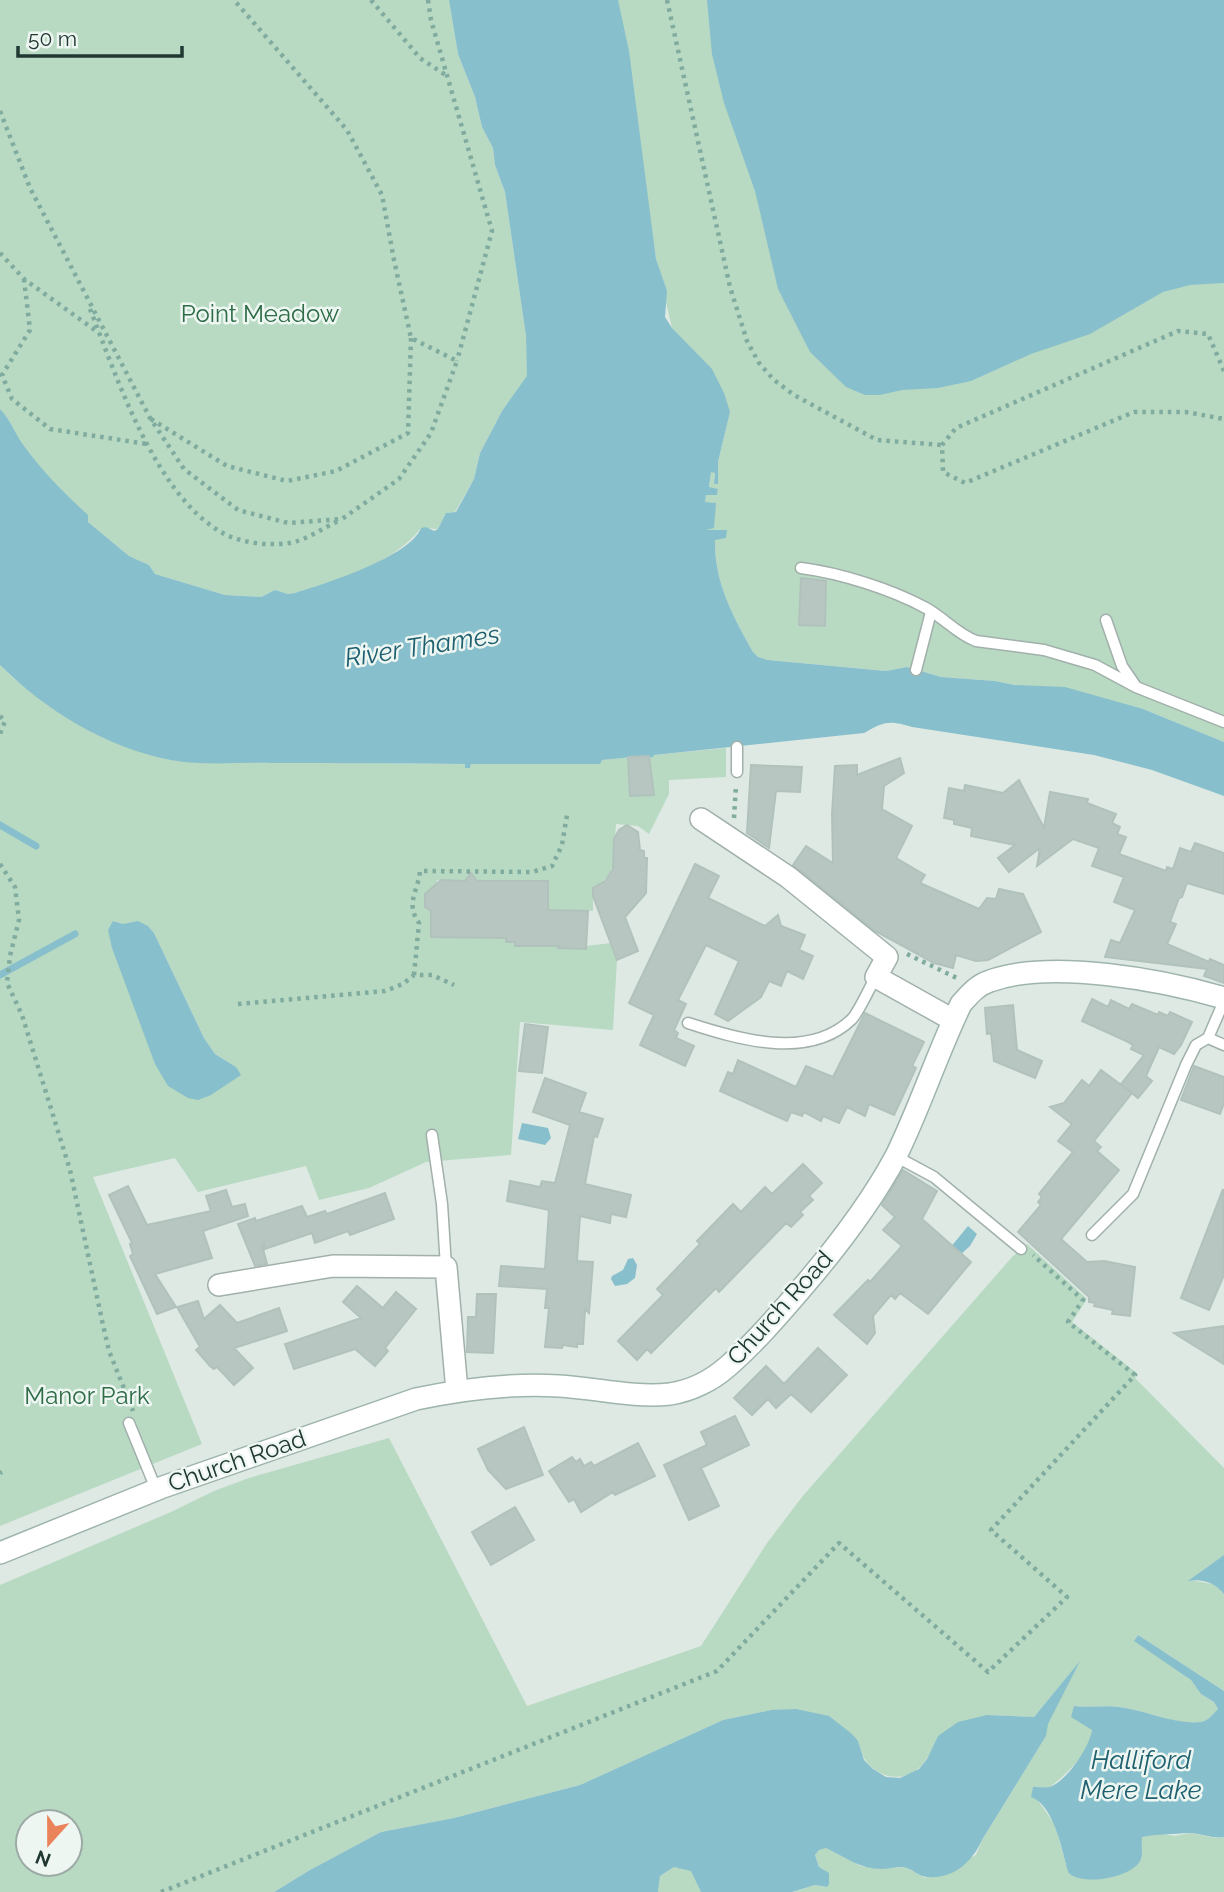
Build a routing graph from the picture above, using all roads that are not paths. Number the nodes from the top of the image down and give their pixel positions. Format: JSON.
{"nodes":[{"id":1,"x":801,"y":568,"type":"dead end"},
{"id":2,"x":931,"y":612,"type":"junction"},
{"id":3,"x":1106,"y":620,"type":"dead end"},
{"id":4,"x":916,"y":670,"type":"dead end"},
{"id":5,"x":1136,"y":687,"type":"junction"},
{"id":6,"x":1224,"y":722,"type":"edge"},
{"id":7,"x":737,"y":747,"type":"dead end"},
{"id":8,"x":737,"y":772,"type":"dead end"},
{"id":9,"x":701,"y":819,"type":"dead end"},
{"id":10,"x":876,"y":977,"type":"junction"},
{"id":11,"x":1224,"y":1000,"type":"edge"},
{"id":12,"x":953,"y":1020,"type":"junction"},
{"id":13,"x":688,"y":1023,"type":"dead end"},
{"id":14,"x":1208,"y":1038,"type":"junction"},
{"id":15,"x":1224,"y":1045,"type":"edge"},
{"id":16,"x":432,"y":1135,"type":"dead end"},
{"id":17,"x":895,"y":1156,"type":"junction"},
{"id":18,"x":1092,"y":1235,"type":"dead end"},
{"id":19,"x":1021,"y":1249,"type":"road end"},
{"id":20,"x":446,"y":1267,"type":"junction"},
{"id":21,"x":219,"y":1285,"type":"dead end"},
{"id":22,"x":457,"y":1391,"type":"junction"},
{"id":23,"x":134,"y":1423,"type":"road end"},
{"id":24,"x":156,"y":1489,"type":"junction"},
{"id":25,"x":0,"y":1553,"type":"edge"}],
"edges":[{"from":1,"to":2,"type":"lane"},
{"from":2,"to":4,"type":"lane"},
{"from":2,"to":5,"type":"lane"},
{"from":3,"to":5,"type":"lane"},
{"from":5,"to":6,"type":"lane"},
{"from":7,"to":8,"type":"lane"},
{"from":9,"to":10,"type":"street"},
{"from":10,"to":12,"type":"street"},
{"from":10,"to":13,"type":"lane"},
{"from":11,"to":12,"type":"street","name":"Church Road"},
{"from":11,"to":14,"type":"lane"},
{"from":12,"to":17,"type":"street","name":"Church Road"},
{"from":14,"to":15,"type":"lane"},
{"from":14,"to":18,"type":"lane"},
{"from":16,"to":20,"type":"lane"},
{"from":17,"to":19,"type":"lane"},
{"from":17,"to":22,"type":"street","name":"Church Road"},
{"from":20,"to":21,"type":"street"},
{"from":20,"to":22,"type":"street"},
{"from":22,"to":24,"type":"street","name":"Church Road"},
{"from":23,"to":24,"type":"lane"},
{"from":24,"to":25,"type":"street","name":"Church Road"}]}
